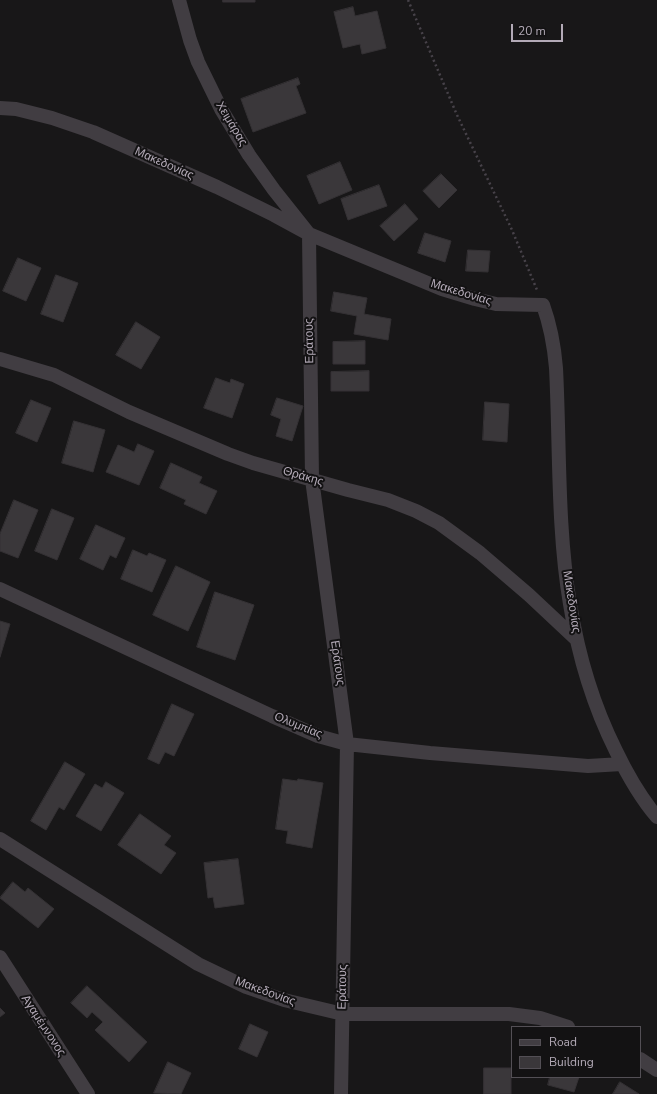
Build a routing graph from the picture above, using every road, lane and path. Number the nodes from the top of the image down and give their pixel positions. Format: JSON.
{"nodes":[{"id":1,"x":179,"y":0,"type":"edge"},
{"id":2,"x":408,"y":0,"type":"edge"},
{"id":3,"x":0,"y":108,"type":"edge"},
{"id":4,"x":309,"y":234,"type":"junction"},
{"id":5,"x":543,"y":305,"type":"junction"},
{"id":6,"x":0,"y":358,"type":"edge"},
{"id":7,"x":312,"y":479,"type":"junction"},
{"id":8,"x":0,"y":589,"type":"edge"},
{"id":9,"x":577,"y":640,"type":"junction"},
{"id":10,"x":347,"y":744,"type":"junction"},
{"id":11,"x":622,"y":764,"type":"junction"},
{"id":12,"x":657,"y":817,"type":"edge"},
{"id":13,"x":0,"y":839,"type":"edge"},
{"id":14,"x":0,"y":957,"type":"edge"},
{"id":15,"x":343,"y":1014,"type":"junction"},
{"id":16,"x":565,"y":1026,"type":"edge"},
{"id":17,"x":641,"y":1060,"type":"edge"},
{"id":18,"x":657,"y":1070,"type":"edge"},
{"id":19,"x":88,"y":1094,"type":"edge"},
{"id":20,"x":341,"y":1094,"type":"edge"}],
"edges":[{"from":1,"to":4,"type":"street","name":"Χειμάρας"},
{"from":2,"to":5,"type":"path"},
{"from":3,"to":4,"type":"street","name":"Μακεδονίας"},
{"from":4,"to":5,"type":"street","name":"Μακεδονίας"},
{"from":4,"to":7,"type":"street","name":"Εράτους"},
{"from":5,"to":9,"type":"street","name":"Μακεδονίας"},
{"from":6,"to":7,"type":"street","name":"Θράκης"},
{"from":7,"to":9,"type":"street","name":"Θράκης"},
{"from":7,"to":10,"type":"street","name":"Εράτους"},
{"from":8,"to":10,"type":"street","name":"Ολυμπίας"},
{"from":9,"to":11,"type":"street","name":"Μακεδονίας"},
{"from":10,"to":11,"type":"street","name":"Ολυμπίας"},
{"from":10,"to":15,"type":"street","name":"Εράτους"},
{"from":11,"to":12,"type":"street","name":"Μακεδονίας"},
{"from":13,"to":15,"type":"street","name":"Μακεδονίας"},
{"from":14,"to":19,"type":"street","name":"Αγαμέμνονος"},
{"from":15,"to":16,"type":"street","name":"Μακεδονίας"},
{"from":15,"to":20,"type":"street","name":"Εράτους"},
{"from":17,"to":18,"type":"street"}]}
